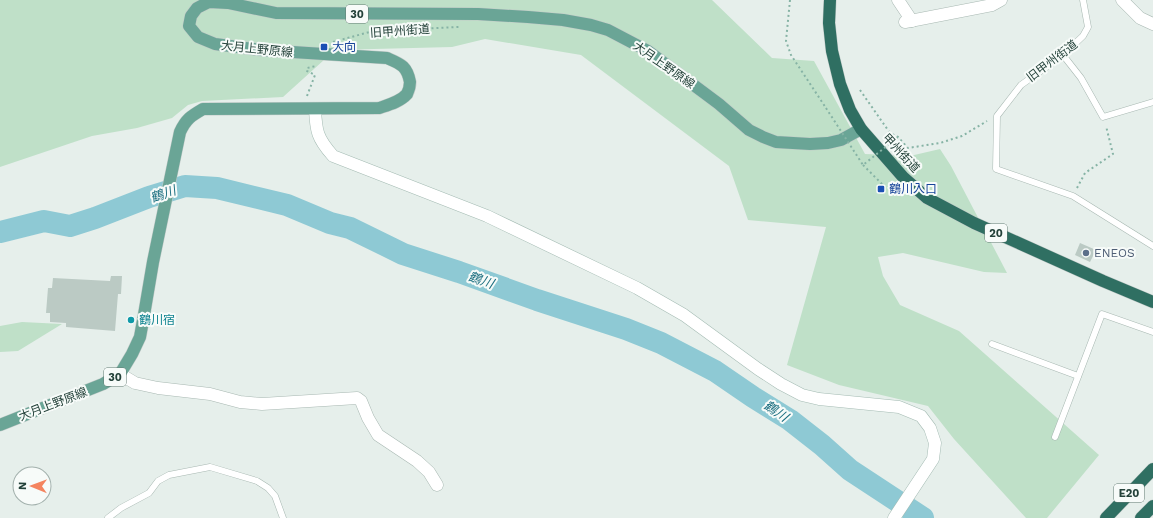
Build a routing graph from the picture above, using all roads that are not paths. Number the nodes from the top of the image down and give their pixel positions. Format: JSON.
{"nodes":[{"id":1,"x":830,"y":0,"type":"edge"},
{"id":2,"x":898,"y":0,"type":"edge"},
{"id":3,"x":1083,"y":0,"type":"edge"},
{"id":4,"x":1122,"y":0,"type":"edge"},
{"id":5,"x":998,"y":1,"type":"edge"},
{"id":6,"x":1153,"y":24,"type":"edge"},
{"id":7,"x":1063,"y":55,"type":"junction"},
{"id":8,"x":1153,"y":102,"type":"edge"},
{"id":9,"x":309,"y":109,"type":"junction"},
{"id":10,"x":862,"y":130,"type":"junction"},
{"id":11,"x":1153,"y":246,"type":"edge"},
{"id":12,"x":1153,"y":302,"type":"edge"},
{"id":13,"x":1153,"y":332,"type":"edge"},
{"id":14,"x":992,"y":344,"type":"dead end"},
{"id":15,"x":120,"y":374,"type":"junction"},
{"id":16,"x":1078,"y":376,"type":"junction"},
{"id":17,"x":0,"y":424,"type":"edge"},
{"id":18,"x":1055,"y":437,"type":"dead end"},
{"id":19,"x":1153,"y":469,"type":"edge"},
{"id":20,"x":437,"y":485,"type":"dead end"},
{"id":21,"x":1153,"y":506,"type":"edge"},
{"id":22,"x":108,"y":518,"type":"edge"},
{"id":23,"x":282,"y":518,"type":"edge"},
{"id":24,"x":894,"y":518,"type":"edge"},
{"id":25,"x":1106,"y":518,"type":"edge"},
{"id":26,"x":1141,"y":518,"type":"edge"}],
"edges":[{"from":1,"to":10,"type":"highway","name":"甲州街道","number":"20"},
{"from":2,"to":5,"type":"street"},
{"from":3,"to":7,"type":"lane","name":"旧甲州街道"},
{"from":4,"to":6,"type":"street"},
{"from":7,"to":8,"type":"lane"},
{"from":7,"to":11,"type":"lane","name":"旧甲州街道"},
{"from":9,"to":10,"type":"main road","name":"大月上野原線","number":"30"},
{"from":9,"to":15,"type":"main road","name":"大月上野原線","number":"30"},
{"from":9,"to":24,"type":"street"},
{"from":10,"to":12,"type":"highway","name":"甲州街道","number":"20"},
{"from":13,"to":16,"type":"lane"},
{"from":14,"to":16,"type":"lane"},
{"from":15,"to":17,"type":"main road","name":"大月上野原線","number":"30"},
{"from":15,"to":20,"type":"street"},
{"from":16,"to":18,"type":"lane"},
{"from":19,"to":25,"type":"highway","number":"E20"},
{"from":21,"to":26,"type":"highway","number":"E20"},
{"from":22,"to":23,"type":"lane"}]}
